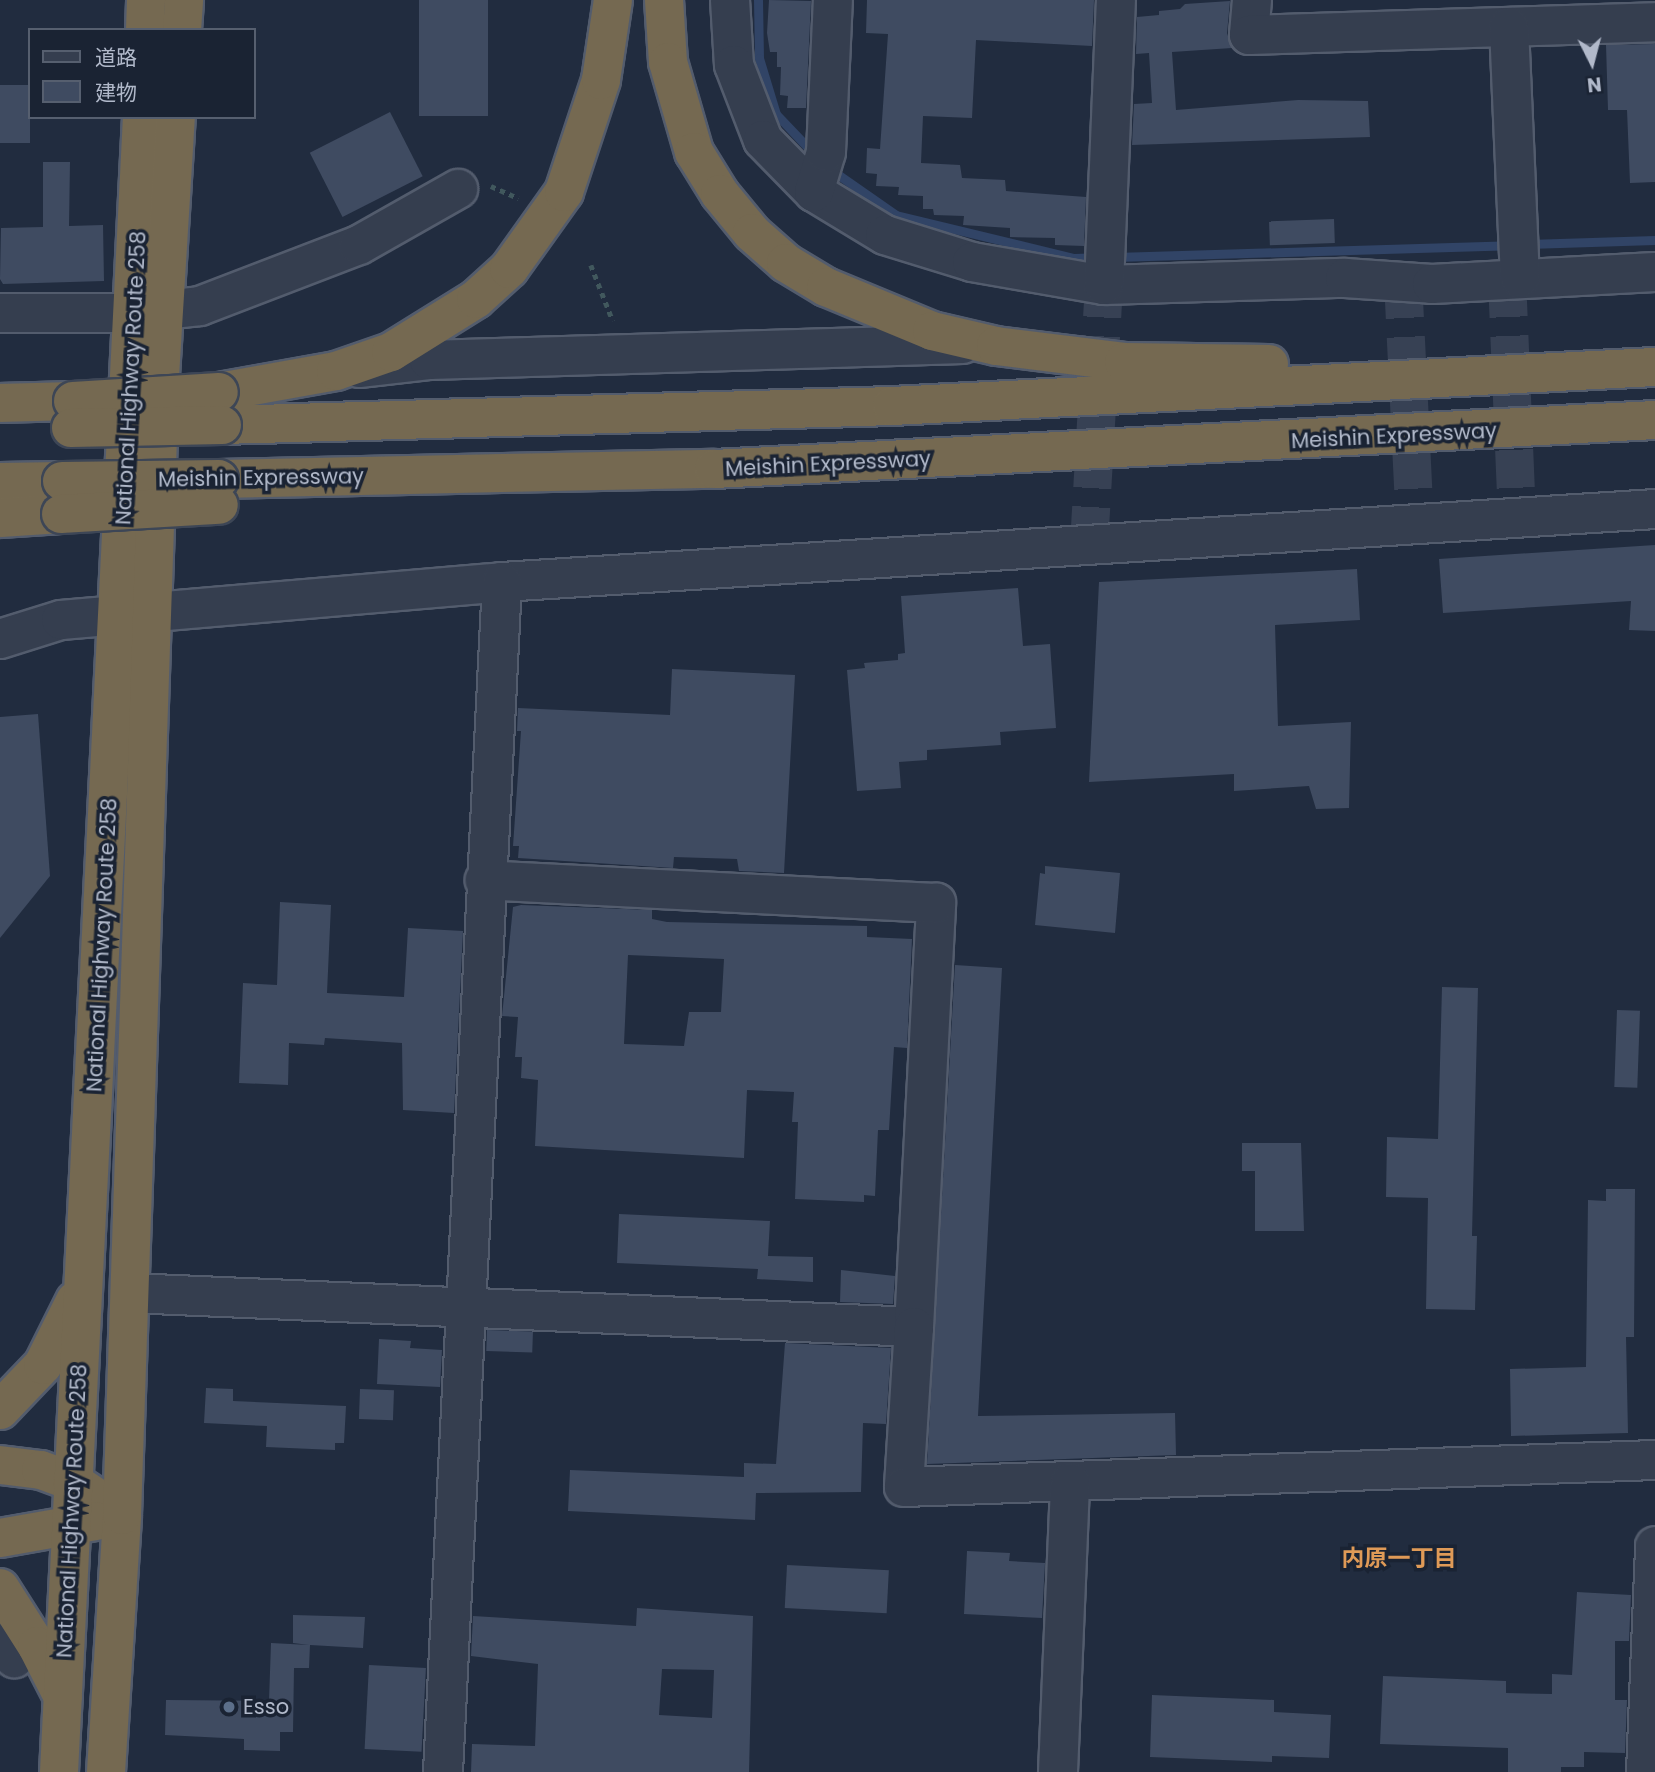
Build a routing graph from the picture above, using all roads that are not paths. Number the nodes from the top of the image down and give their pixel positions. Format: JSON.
{"nodes":[{"id":1,"x":146,"y":0,"type":"edge"},
{"id":2,"x":184,"y":0,"type":"edge"},
{"id":3,"x":613,"y":0,"type":"edge"},
{"id":4,"x":664,"y":0,"type":"edge"},
{"id":5,"x":730,"y":0,"type":"edge"},
{"id":6,"x":833,"y":0,"type":"edge"},
{"id":7,"x":1116,"y":0,"type":"edge"},
{"id":8,"x":1252,"y":0,"type":"edge"},
{"id":9,"x":1655,"y":22,"type":"edge"},
{"id":10,"x":1509,"y":27,"type":"junction"},
{"id":11,"x":145,"y":28,"type":"edge"},
{"id":12,"x":182,"y":28,"type":"edge"},
{"id":13,"x":142,"y":119,"type":"edge"},
{"id":14,"x":176,"y":119,"type":"edge"},
{"id":15,"x":820,"y":173,"type":"junction"},
{"id":16,"x":458,"y":189,"type":"dead end"},
{"id":17,"x":1519,"y":256,"type":"junction"},
{"id":18,"x":1105,"y":266,"type":"junction"},
{"id":19,"x":1655,"y":272,"type":"edge"},
{"id":20,"x":150,"y":312,"type":"junction"},
{"id":21,"x":0,"y":313,"type":"edge"},
{"id":22,"x":996,"y":346,"type":"junction"},
{"id":23,"x":1655,"y":350,"type":"edge"},
{"id":24,"x":1655,"y":367,"type":"edge"},
{"id":25,"x":336,"y":371,"type":"junction"},
{"id":26,"x":0,"y":403,"type":"edge"},
{"id":27,"x":220,"y":408,"type":"junction"},
{"id":28,"x":72,"y":414,"type":"junction"},
{"id":29,"x":1655,"y":420,"type":"edge"},
{"id":30,"x":0,"y":429,"type":"edge"},
{"id":31,"x":0,"y":482,"type":"edge"},
{"id":32,"x":62,"y":497,"type":"junction"},
{"id":33,"x":1655,"y":509,"type":"edge"},
{"id":34,"x":0,"y":518,"type":"edge"},
{"id":35,"x":502,"y":582,"type":"junction"},
{"id":36,"x":136,"y":612,"type":"junction"},
{"id":37,"x":0,"y":639,"type":"edge"},
{"id":38,"x":485,"y":880,"type":"junction"},
{"id":39,"x":84,"y":1279,"type":"junction"},
{"id":40,"x":130,"y":1293,"type":"junction"},
{"id":41,"x":465,"y":1307,"type":"junction"},
{"id":42,"x":914,"y":1327,"type":"junction"},
{"id":43,"x":0,"y":1410,"type":"edge"},
{"id":44,"x":1655,"y":1460,"type":"edge"},
{"id":45,"x":0,"y":1465,"type":"edge"},
{"id":46,"x":72,"y":1481,"type":"junction"},
{"id":47,"x":1070,"y":1482,"type":"junction"},
{"id":48,"x":121,"y":1515,"type":"junction"},
{"id":49,"x":73,"y":1527,"type":"junction"},
{"id":50,"x":0,"y":1538,"type":"edge"},
{"id":51,"x":1655,"y":1546,"type":"edge"},
{"id":52,"x":0,"y":1588,"type":"edge"},
{"id":53,"x":64,"y":1699,"type":"junction"},
{"id":54,"x":59,"y":1772,"type":"edge"},
{"id":55,"x":106,"y":1772,"type":"edge"},
{"id":56,"x":443,"y":1772,"type":"edge"},
{"id":57,"x":1058,"y":1772,"type":"edge"},
{"id":58,"x":1646,"y":1772,"type":"edge"}],
"edges":[{"from":1,"to":11,"type":"highway"},
{"from":2,"to":12,"type":"highway"},
{"from":3,"to":25,"type":"highway"},
{"from":4,"to":22,"type":"highway"},
{"from":5,"to":15,"type":"street"},
{"from":6,"to":15,"type":"street"},
{"from":7,"to":18,"type":"street"},
{"from":8,"to":10,"type":"street"},
{"from":9,"to":10,"type":"street"},
{"from":10,"to":17,"type":"street"},
{"from":13,"to":20,"type":"highway","name":"National Highway Route 258"},
{"from":14,"to":20,"type":"highway","name":"National Highway Route 258"},
{"from":15,"to":18,"type":"street"},
{"from":16,"to":20,"type":"street"},
{"from":17,"to":18,"type":"street"},
{"from":17,"to":19,"type":"street"},
{"from":20,"to":21,"type":"street"},
{"from":20,"to":36,"type":"highway","name":"National Highway Route 258"},
{"from":22,"to":23,"type":"highway"},
{"from":22,"to":25,"type":"street"},
{"from":24,"to":27,"type":"highway"},
{"from":25,"to":27,"type":"highway"},
{"from":26,"to":28,"type":"highway"},
{"from":27,"to":28,"type":"highway","bridge":true},
{"from":28,"to":30,"type":"highway"},
{"from":29,"to":32,"type":"highway","name":"Meishin Expressway","bridge":true},
{"from":31,"to":32,"type":"highway","name":"Meishin Expressway"},
{"from":32,"to":34,"type":"highway"},
{"from":33,"to":35,"type":"street"},
{"from":35,"to":36,"type":"street"},
{"from":35,"to":38,"type":"street"},
{"from":36,"to":37,"type":"street"},
{"from":36,"to":39,"type":"highway","name":"National Highway Route 258"},
{"from":36,"to":40,"type":"highway","name":"National Highway Route 258"},
{"from":38,"to":41,"type":"street"},
{"from":38,"to":42,"type":"street"},
{"from":39,"to":43,"type":"highway"},
{"from":39,"to":46,"type":"highway","name":"National Highway Route 258"},
{"from":40,"to":41,"type":"street"},
{"from":40,"to":48,"type":"highway","name":"National Highway Route 258"},
{"from":41,"to":42,"type":"street"},
{"from":41,"to":56,"type":"street"},
{"from":42,"to":47,"type":"street"},
{"from":44,"to":47,"type":"street"},
{"from":45,"to":46,"type":"highway"},
{"from":46,"to":48,"type":"highway"},
{"from":46,"to":49,"type":"highway","name":"National Highway Route 258"},
{"from":47,"to":57,"type":"street"},
{"from":48,"to":49,"type":"highway"},
{"from":48,"to":55,"type":"highway","name":"National Highway Route 258"},
{"from":49,"to":50,"type":"highway"},
{"from":49,"to":53,"type":"highway","name":"National Highway Route 258"},
{"from":51,"to":58,"type":"street"},
{"from":52,"to":53,"type":"highway"},
{"from":53,"to":54,"type":"highway","name":"National Highway Route 258"}]}
